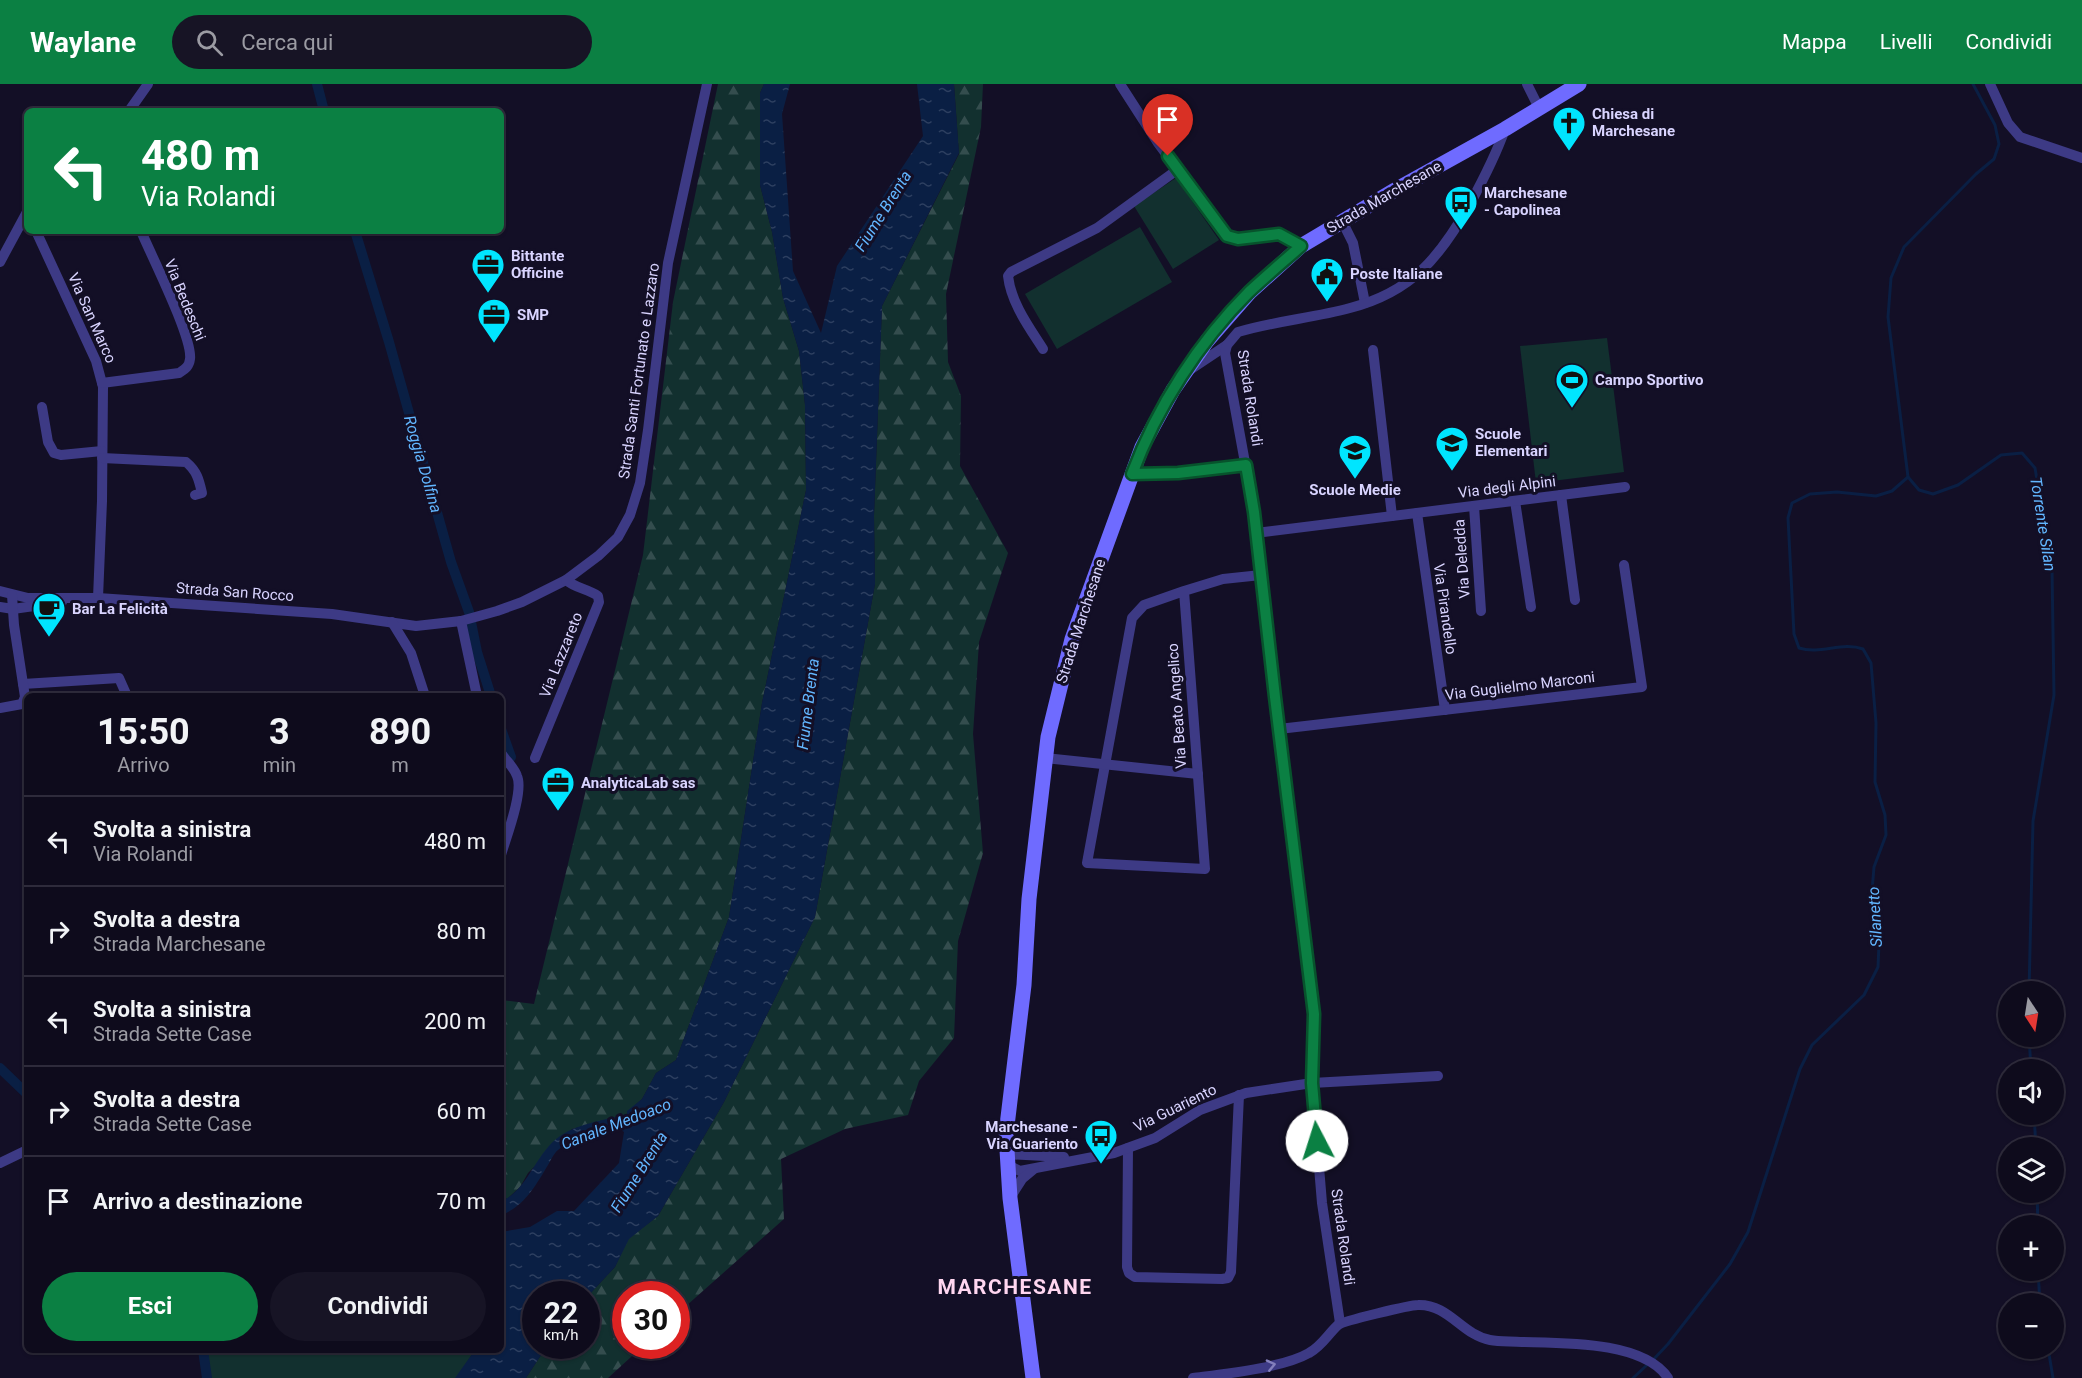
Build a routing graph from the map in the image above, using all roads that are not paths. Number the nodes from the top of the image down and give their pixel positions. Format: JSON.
{"nodes":[{"id":1,"x":148,"y":84,"type":"edge"},
{"id":2,"x":707,"y":84,"type":"edge"},
{"id":3,"x":1120,"y":84,"type":"edge"},
{"id":4,"x":1527,"y":84,"type":"edge"},
{"id":5,"x":1579,"y":84,"type":"edge"},
{"id":6,"x":1990,"y":84,"type":"edge"},
{"id":7,"x":131,"y":108,"type":"edge"},
{"id":8,"x":1539,"y":108,"type":"junction"},
{"id":9,"x":1505,"y":129,"type":"junction"},
{"id":10,"x":2082,"y":158,"type":"edge"},
{"id":11,"x":1177,"y":170,"type":"junction"},
{"id":12,"x":24,"y":218,"type":"edge"},
{"id":13,"x":1342,"y":221,"type":"junction"},
{"id":14,"x":37,"y":234,"type":"edge"},
{"id":15,"x":142,"y":234,"type":"edge"},
{"id":16,"x":1301,"y":246,"type":"junction"},
{"id":17,"x":0,"y":262,"type":"edge"},
{"id":18,"x":1365,"y":303,"type":"junction"},
{"id":19,"x":1227,"y":345,"type":"junction"},
{"id":20,"x":1043,"y":349,"type":"dead end"},
{"id":21,"x":1373,"y":350,"type":"dead end"},
{"id":22,"x":1184,"y":375,"type":"junction"},
{"id":23,"x":102,"y":382,"type":"junction"},
{"id":24,"x":42,"y":407,"type":"dead end"},
{"id":25,"x":102,"y":455,"type":"junction"},
{"id":26,"x":1246,"y":465,"type":"junction"},
{"id":27,"x":1132,"y":474,"type":"junction"},
{"id":28,"x":1625,"y":487,"type":"dead end"},
{"id":29,"x":195,"y":495,"type":"dead end"},
{"id":30,"x":1561,"y":495,"type":"junction"},
{"id":31,"x":1515,"y":501,"type":"junction"},
{"id":32,"x":1473,"y":506,"type":"junction"},
{"id":33,"x":1418,"y":513,"type":"junction"},
{"id":34,"x":1392,"y":516,"type":"junction"},
{"id":35,"x":1256,"y":533,"type":"junction"},
{"id":36,"x":1624,"y":565,"type":"dead end"},
{"id":37,"x":1262,"y":575,"type":"junction"},
{"id":38,"x":566,"y":580,"type":"junction"},
{"id":39,"x":0,"y":591,"type":"edge"},
{"id":40,"x":1184,"y":591,"type":"junction"},
{"id":41,"x":12,"y":595,"type":"junction"},
{"id":42,"x":98,"y":598,"type":"junction"},
{"id":43,"x":76,"y":599,"type":"junction"},
{"id":44,"x":1575,"y":600,"type":"dead end"},
{"id":45,"x":0,"y":607,"type":"edge"},
{"id":46,"x":1531,"y":607,"type":"dead end"},
{"id":47,"x":13,"y":609,"type":"junction"},
{"id":48,"x":1481,"y":611,"type":"dead end"},
{"id":49,"x":464,"y":620,"type":"junction"},
{"id":50,"x":392,"y":622,"type":"junction"},
{"id":51,"x":410,"y":625,"type":"junction"},
{"id":52,"x":411,"y":652,"type":"junction"},
{"id":53,"x":23,"y":684,"type":"junction"},
{"id":54,"x":24,"y":693,"type":"edge"},
{"id":55,"x":126,"y":693,"type":"edge"},
{"id":56,"x":424,"y":693,"type":"edge"},
{"id":57,"x":476,"y":693,"type":"edge"},
{"id":58,"x":24,"y":699,"type":"edge"},
{"id":59,"x":0,"y":708,"type":"edge"},
{"id":60,"x":1445,"y":710,"type":"junction"},
{"id":61,"x":1279,"y":729,"type":"junction"},
{"id":62,"x":504,"y":757,"type":"edge"},
{"id":63,"x":535,"y":758,"type":"dead end"},
{"id":64,"x":1046,"y":758,"type":"junction"},
{"id":65,"x":1104,"y":766,"type":"junction"},
{"id":66,"x":1198,"y":774,"type":"junction"},
{"id":67,"x":507,"y":819,"type":"edge"},
{"id":68,"x":504,"y":837,"type":"edge"},
{"id":69,"x":1438,"y":1076,"type":"dead end"},
{"id":70,"x":1312,"y":1083,"type":"junction"},
{"id":71,"x":1239,"y":1095,"type":"junction"},
{"id":72,"x":1128,"y":1148,"type":"junction"},
{"id":73,"x":24,"y":1151,"type":"edge"},
{"id":74,"x":1006,"y":1158,"type":"junction"},
{"id":75,"x":1088,"y":1158,"type":"junction"},
{"id":76,"x":0,"y":1163,"type":"edge"},
{"id":77,"x":1036,"y":1167,"type":"junction"},
{"id":78,"x":1010,"y":1198,"type":"junction"},
{"id":79,"x":1340,"y":1323,"type":"junction"},
{"id":80,"x":1033,"y":1378,"type":"edge"},
{"id":81,"x":1193,"y":1378,"type":"edge"},
{"id":82,"x":1668,"y":1378,"type":"edge"}],
"edges":[{"from":1,"to":7,"type":"street"},
{"from":2,"to":38,"type":"street","name":"Strada Santi Fortunato e Lazzaro"},
{"from":3,"to":11,"type":"street"},
{"from":4,"to":8,"type":"street"},
{"from":5,"to":8,"type":"main road","name":"Strada Marchesane"},
{"from":6,"to":10,"type":"street"},
{"from":8,"to":9,"type":"main road","name":"Strada Marchesane"},
{"from":9,"to":13,"type":"main road","name":"Strada Marchesane"},
{"from":9,"to":18,"type":"street","name":"Strada Rolandi"},
{"from":11,"to":16,"type":"street"},
{"from":11,"to":20,"type":"street"},
{"from":12,"to":17,"type":"street"},
{"from":13,"to":16,"type":"main road","name":"Strada Marchesane"},
{"from":13,"to":18,"type":"street"},
{"from":14,"to":23,"type":"street","name":"Via San Marco"},
{"from":15,"to":23,"type":"street","name":"Via Bedeschi"},
{"from":16,"to":22,"type":"main road","name":"Strada Marchesane"},
{"from":18,"to":19,"type":"street","name":"Strada Rolandi"},
{"from":19,"to":22,"type":"street"},
{"from":19,"to":26,"type":"street","name":"Strada Rolandi"},
{"from":21,"to":34,"type":"street"},
{"from":22,"to":27,"type":"main road","name":"Strada Marchesane"},
{"from":23,"to":25,"type":"street","name":"Via San Marco"},
{"from":24,"to":25,"type":"street"},
{"from":25,"to":29,"type":"street"},
{"from":25,"to":42,"type":"street","name":"Via San Marco"},
{"from":26,"to":27,"type":"street"},
{"from":26,"to":35,"type":"street","name":"Strada Rolandi"},
{"from":27,"to":64,"type":"main road","name":"Strada Marchesane"},
{"from":28,"to":30,"type":"street","name":"Via degli Alpini"},
{"from":30,"to":31,"type":"street","name":"Via degli Alpini"},
{"from":30,"to":44,"type":"street"},
{"from":31,"to":32,"type":"street","name":"Via degli Alpini"},
{"from":31,"to":46,"type":"street"},
{"from":32,"to":33,"type":"street","name":"Via degli Alpini"},
{"from":32,"to":48,"type":"street","name":"Via Deledda"},
{"from":33,"to":34,"type":"street","name":"Via degli Alpini"},
{"from":33,"to":60,"type":"street","name":"Via Pirandello"},
{"from":34,"to":35,"type":"street","name":"Via degli Alpini"},
{"from":35,"to":37,"type":"street","name":"Strada Rolandi"},
{"from":36,"to":60,"type":"street","name":"Via Guglielmo Marconi"},
{"from":37,"to":40,"type":"street"},
{"from":37,"to":61,"type":"street","name":"Strada Rolandi"},
{"from":38,"to":49,"type":"street","name":"Strada Santi Fortunato e Lazzaro"},
{"from":38,"to":63,"type":"street","name":"Via Lazzareto"},
{"from":39,"to":41,"type":"street","name":"Strada San Rocco"},
{"from":40,"to":65,"type":"street"},
{"from":40,"to":66,"type":"street","name":"Via Beato Angelico"},
{"from":41,"to":43,"type":"street","name":"Strada San Rocco"},
{"from":41,"to":47,"type":"street"},
{"from":42,"to":43,"type":"street","name":"Strada San Rocco"},
{"from":42,"to":50,"type":"street","name":"Strada San Rocco"},
{"from":43,"to":47,"type":"street","name":"Strada San Rocco"},
{"from":45,"to":47,"type":"street","name":"Strada San Rocco"},
{"from":47,"to":53,"type":"street"},
{"from":49,"to":51,"type":"street","name":"Strada Santi Fortunato e Lazzaro"},
{"from":49,"to":57,"type":"street"},
{"from":50,"to":51,"type":"street","name":"Strada Santi Fortunato e Lazzaro"},
{"from":50,"to":52,"type":"street"},
{"from":51,"to":52,"type":"street"},
{"from":52,"to":56,"type":"street"},
{"from":53,"to":54,"type":"street"},
{"from":53,"to":55,"type":"street"},
{"from":58,"to":59,"type":"street"},
{"from":60,"to":61,"type":"street","name":"Via Guglielmo Marconi"},
{"from":61,"to":70,"type":"street","name":"Strada Rolandi"},
{"from":62,"to":67,"type":"street"},
{"from":64,"to":65,"type":"street","name":"Via Beato Angelico"},
{"from":64,"to":74,"type":"main road","name":"Strada Marchesane"},
{"from":65,"to":66,"type":"street","name":"Via Beato Angelico"},
{"from":65,"to":66,"type":"street"},
{"from":67,"to":68,"type":"street"},
{"from":69,"to":70,"type":"street"},
{"from":70,"to":71,"type":"street","name":"Via Guariento"},
{"from":70,"to":79,"type":"street","name":"Strada Rolandi"},
{"from":71,"to":72,"type":"street","name":"Via Guariento"},
{"from":71,"to":72,"type":"street"},
{"from":72,"to":75,"type":"street","name":"Via Guariento"},
{"from":73,"to":76,"type":"street"},
{"from":74,"to":75,"type":"street","name":"Via Guariento"},
{"from":74,"to":77,"type":"street","name":"Via Guariento"},
{"from":74,"to":78,"type":"main road","name":"Strada Marchesane"},
{"from":75,"to":77,"type":"street","name":"Via Guariento"},
{"from":77,"to":78,"type":"street"},
{"from":78,"to":80,"type":"main road","name":"Strada Marchesane"},
{"from":81,"to":79,"type":"street","one_way":true},
{"from":79,"to":82,"type":"street"}]}
